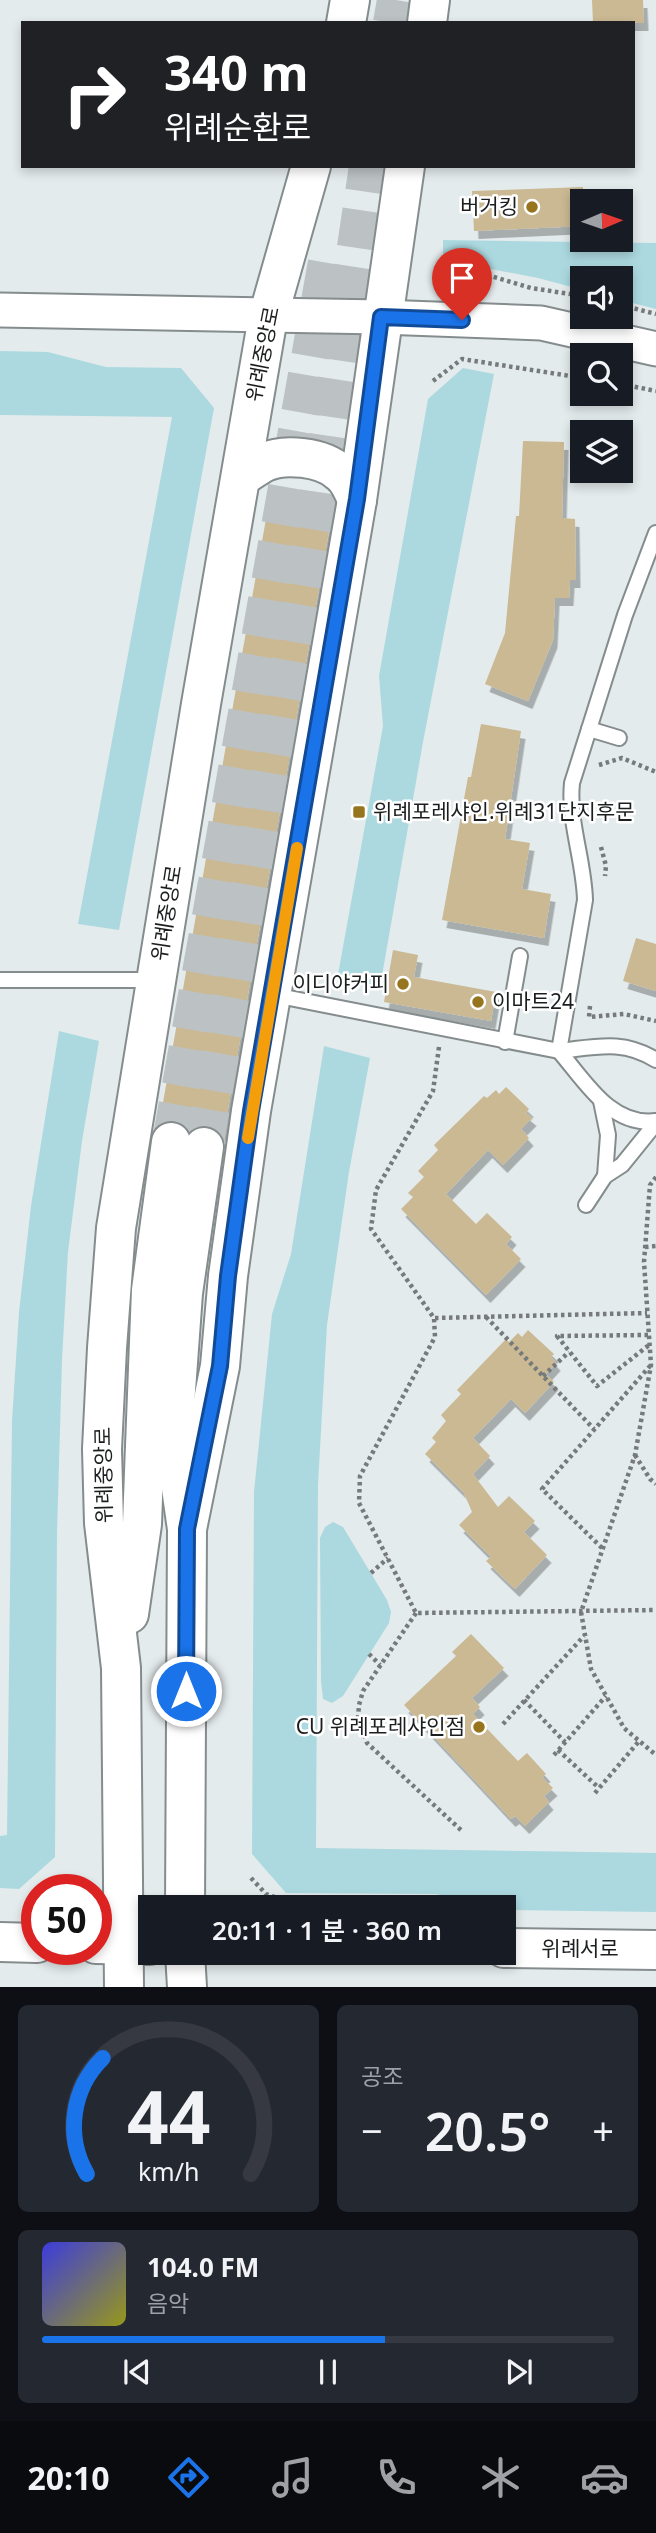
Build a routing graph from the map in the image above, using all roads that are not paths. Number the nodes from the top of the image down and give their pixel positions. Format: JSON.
{"nodes":[{"id":1,"x":350,"y":0,"type":"edge"},
{"id":2,"x":430,"y":0,"type":"edge"},
{"id":3,"x":346,"y":21,"type":"edge"},
{"id":4,"x":427,"y":21,"type":"edge"},
{"id":5,"x":310,"y":168,"type":"edge"},
{"id":6,"x":405,"y":168,"type":"edge"},
{"id":7,"x":0,"y":310,"type":"edge"},
{"id":8,"x":268,"y":317,"type":"junction"},
{"id":9,"x":381,"y":317,"type":"junction"},
{"id":10,"x":656,"y":349,"type":"edge"},
{"id":11,"x":242,"y":477,"type":"junction"},
{"id":12,"x":357,"y":499,"type":"junction"},
{"id":13,"x":656,"y":533,"type":"edge"},
{"id":14,"x":589,"y":729,"type":"junction"},
{"id":15,"x":618,"y":738,"type":"dead end"},
{"id":16,"x":520,"y":957,"type":"dead end"},
{"id":17,"x":0,"y":980,"type":"edge"},
{"id":18,"x":156,"y":980,"type":"junction"},
{"id":19,"x":272,"y":995,"type":"junction"},
{"id":20,"x":505,"y":1042,"type":"junction"},
{"id":21,"x":559,"y":1051,"type":"junction"},
{"id":22,"x":656,"y":1060,"type":"edge"},
{"id":23,"x":601,"y":1101,"type":"junction"},
{"id":24,"x":656,"y":1122,"type":"edge"},
{"id":25,"x":606,"y":1176,"type":"junction"},
{"id":26,"x":586,"y":1205,"type":"dead end"},
{"id":27,"x":187,"y":1529,"type":"junction"},
{"id":28,"x":121,"y":1668,"type":"junction"},
{"id":29,"x":185,"y":1895,"type":"edge"},
{"id":30,"x":0,"y":1942,"type":"edge"},
{"id":31,"x":21,"y":1943,"type":"edge"},
{"id":32,"x":123,"y":1944,"type":"edge"},
{"id":33,"x":516,"y":1948,"type":"edge"},
{"id":34,"x":656,"y":1950,"type":"edge"},
{"id":35,"x":186,"y":1965,"type":"edge"},
{"id":36,"x":124,"y":1987,"type":"edge"},
{"id":37,"x":187,"y":1987,"type":"edge"}],
"edges":[{"from":1,"to":3,"type":"main road"},
{"from":2,"to":4,"type":"main road"},
{"from":5,"to":8,"type":"main road","name":"위례중앙로"},
{"from":6,"to":9,"type":"main road","name":"위례중앙로"},
{"from":7,"to":8,"type":"street"},
{"from":8,"to":9,"type":"street"},
{"from":8,"to":11,"type":"main road","name":"위례중앙로"},
{"from":9,"to":10,"type":"street"},
{"from":9,"to":12,"type":"main road","name":"위례중앙로"},
{"from":11,"to":12,"type":"main road"},
{"from":11,"to":18,"type":"main road","name":"위례중앙로"},
{"from":12,"to":19,"type":"main road","name":"위례중앙로"},
{"from":13,"to":14,"type":"lane"},
{"from":14,"to":15,"type":"lane"},
{"from":14,"to":21,"type":"lane"},
{"from":16,"to":20,"type":"lane"},
{"from":17,"to":18,"type":"lane"},
{"from":18,"to":28,"type":"main road","name":"위례중앙로"},
{"from":19,"to":20,"type":"lane"},
{"from":19,"to":27,"type":"main road","name":"위례중앙로"},
{"from":20,"to":21,"type":"lane"},
{"from":21,"to":22,"type":"lane"},
{"from":21,"to":23,"type":"lane"},
{"from":23,"to":24,"type":"lane"},
{"from":23,"to":25,"type":"lane"},
{"from":24,"to":25,"type":"lane"},
{"from":25,"to":26,"type":"lane"},
{"from":27,"to":28,"type":"main road","name":"위례중앙로"},
{"from":27,"to":29,"type":"main road","name":"위례중앙로"},
{"from":28,"to":32,"type":"main road","name":"위례중앙로"},
{"from":30,"to":31,"type":"main road"},
{"from":32,"to":36,"type":"main road","name":"위례중앙로"},
{"from":33,"to":34,"type":"main road","name":"위례서로"},
{"from":35,"to":37,"type":"main road"}]}
